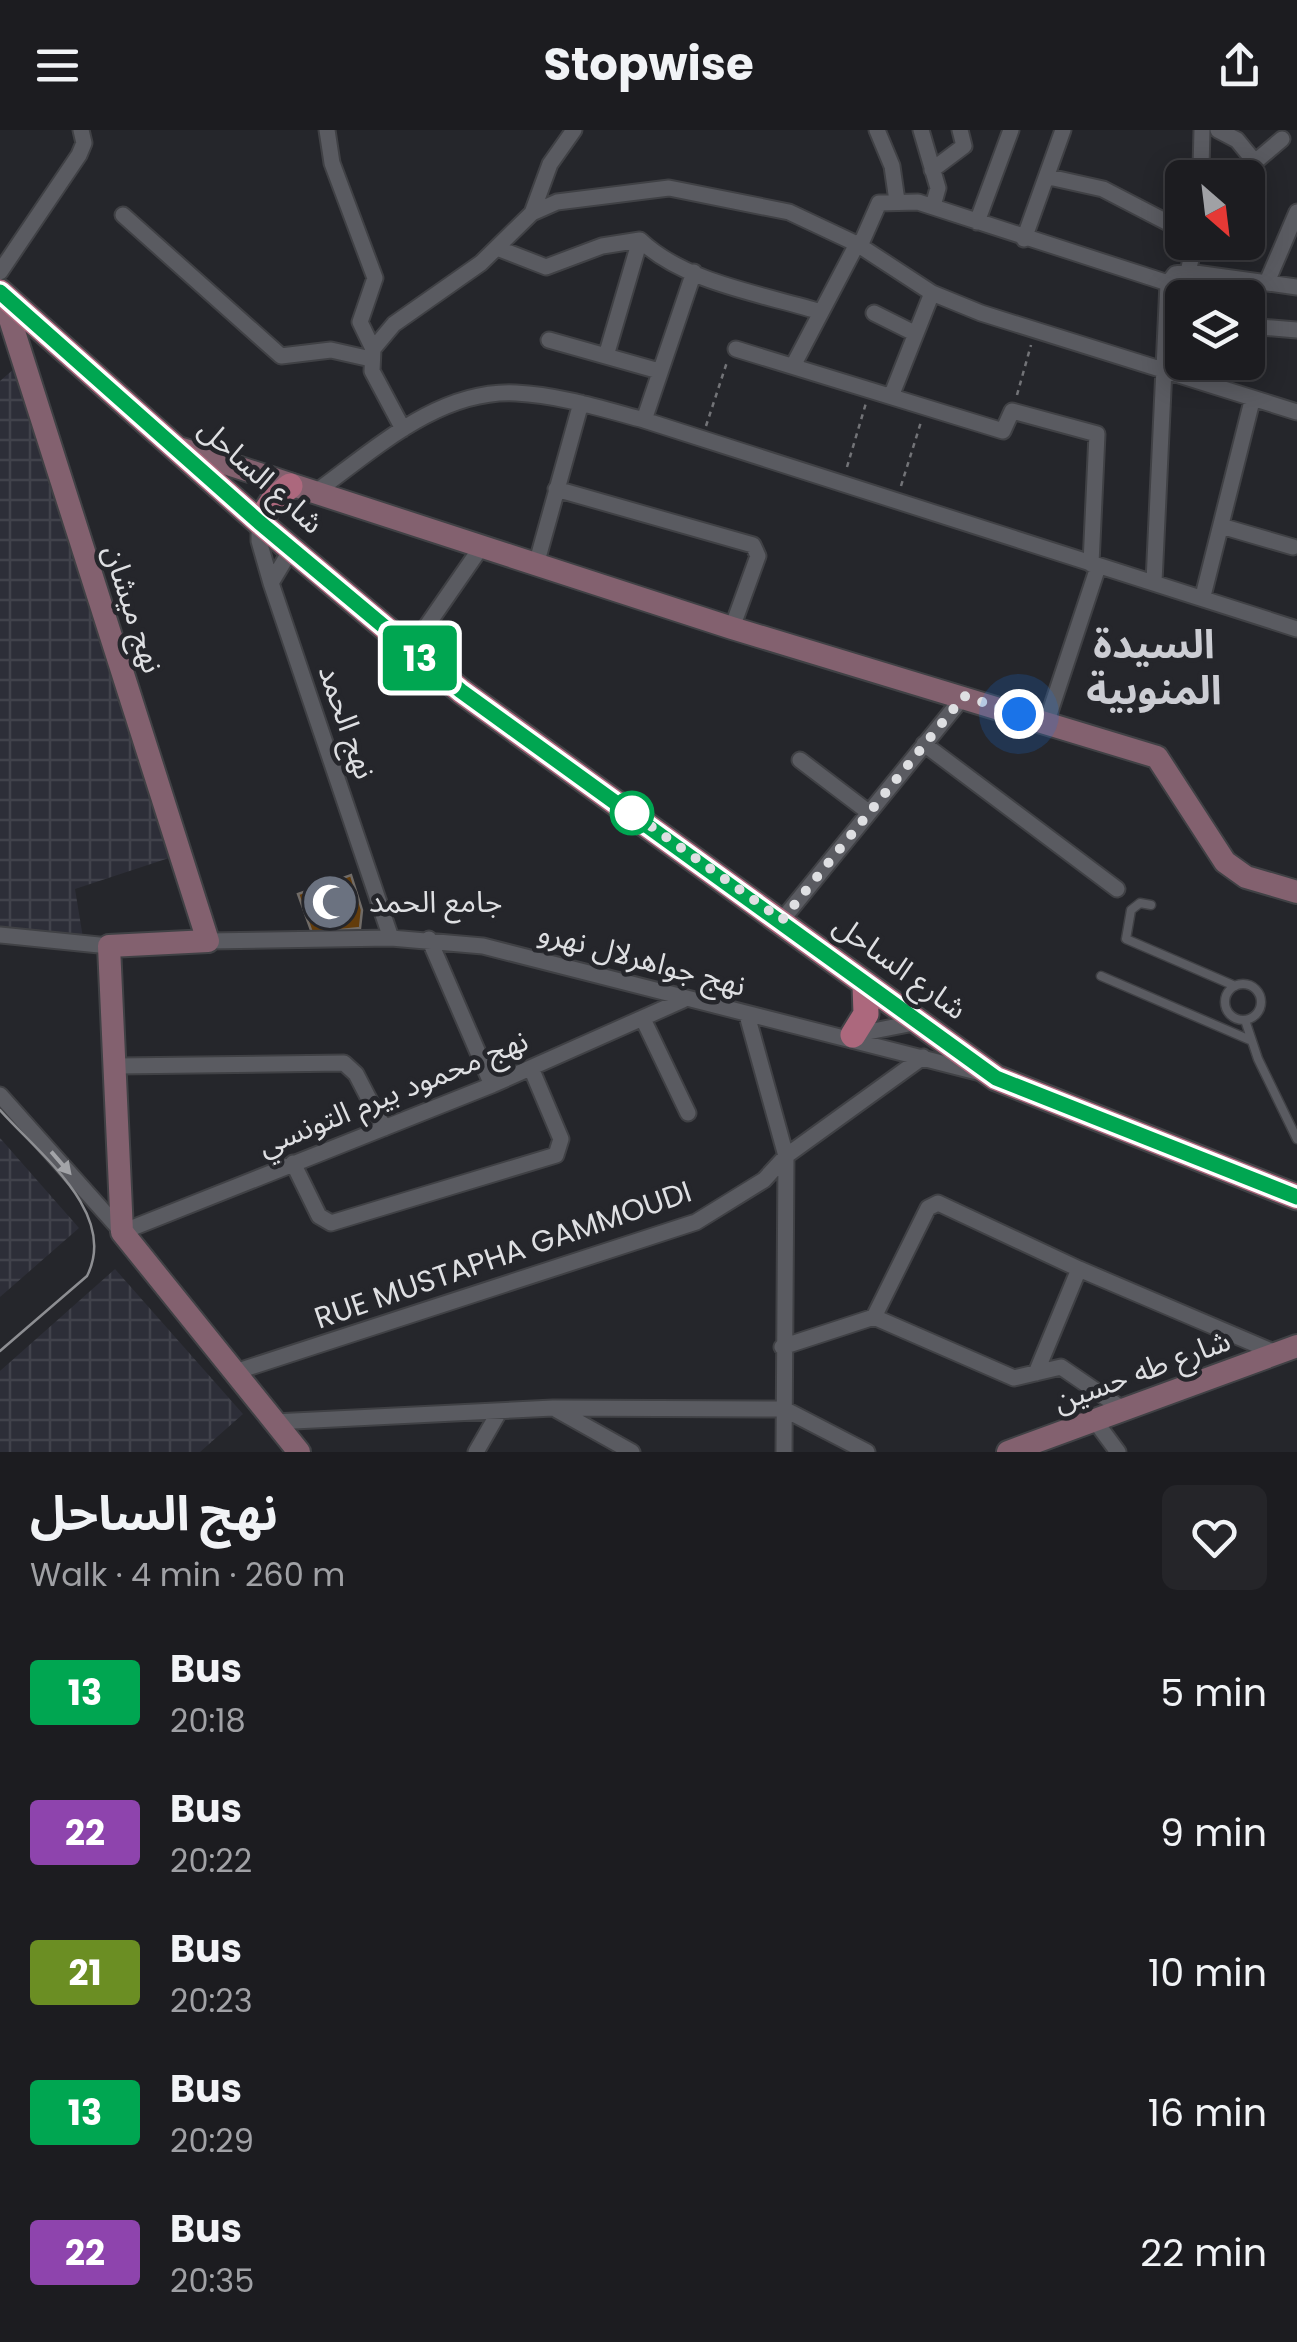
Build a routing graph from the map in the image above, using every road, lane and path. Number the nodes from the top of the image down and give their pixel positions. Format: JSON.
{"nodes":[{"id":1,"x":81,"y":130,"type":"edge"},
{"id":2,"x":327,"y":130,"type":"edge"},
{"id":3,"x":574,"y":130,"type":"edge"},
{"id":4,"x":877,"y":130,"type":"edge"},
{"id":5,"x":960,"y":130,"type":"edge"},
{"id":6,"x":1012,"y":130,"type":"edge"},
{"id":7,"x":1064,"y":130,"type":"edge"},
{"id":8,"x":1202,"y":130,"type":"edge"},
{"id":9,"x":1218,"y":130,"type":"edge"},
{"id":10,"x":927,"y":131,"type":"edge"},
{"id":11,"x":1285,"y":138,"type":"edge"},
{"id":12,"x":1201,"y":160,"type":"edge"},
{"id":13,"x":1253,"y":160,"type":"edge"},
{"id":14,"x":1258,"y":160,"type":"edge"},
{"id":15,"x":932,"y":170,"type":"junction"},
{"id":16,"x":1049,"y":177,"type":"junction"},
{"id":17,"x":896,"y":201,"type":"junction"},
{"id":18,"x":934,"y":206,"type":"junction"},
{"id":19,"x":1297,"y":212,"type":"edge"},
{"id":20,"x":532,"y":213,"type":"junction"},
{"id":21,"x":124,"y":215,"type":"dead end"},
{"id":22,"x":1165,"y":221,"type":"edge"},
{"id":23,"x":977,"y":222,"type":"junction"},
{"id":24,"x":1024,"y":239,"type":"junction"},
{"id":25,"x":640,"y":240,"type":"junction"},
{"id":26,"x":858,"y":245,"type":"junction"},
{"id":27,"x":497,"y":248,"type":"junction"},
{"id":28,"x":1191,"y":260,"type":"edge"},
{"id":29,"x":694,"y":272,"type":"junction"},
{"id":30,"x":1188,"y":272,"type":"junction"},
{"id":31,"x":1171,"y":280,"type":"edge"},
{"id":32,"x":1267,"y":282,"type":"junction"},
{"id":33,"x":1165,"y":283,"type":"edge"},
{"id":34,"x":1,"y":286,"type":"edge"},
{"id":35,"x":1297,"y":287,"type":"edge"},
{"id":36,"x":932,"y":293,"type":"junction"},
{"id":37,"x":821,"y":312,"type":"junction"},
{"id":38,"x":1165,"y":312,"type":"edge"},
{"id":39,"x":874,"y":313,"type":"dead end"},
{"id":40,"x":1164,"y":321,"type":"joint"},
{"id":41,"x":1265,"y":327,"type":"edge"},
{"id":42,"x":1036,"y":330,"type":"junction"},
{"id":43,"x":1297,"y":330,"type":"edge"},
{"id":44,"x":914,"y":333,"type":"junction"},
{"id":45,"x":548,"y":340,"type":"dead end"},
{"id":46,"x":736,"y":350,"type":"joint"},
{"id":47,"x":372,"y":354,"type":"junction"},
{"id":48,"x":606,"y":356,"type":"junction"},
{"id":49,"x":794,"y":364,"type":"junction"},
{"id":50,"x":658,"y":372,"type":"junction"},
{"id":51,"x":1165,"y":374,"type":"junction"},
{"id":52,"x":1184,"y":380,"type":"edge"},
{"id":53,"x":871,"y":388,"type":"junction"},
{"id":54,"x":892,"y":394,"type":"junction"},
{"id":55,"x":1252,"y":401,"type":"junction"},
{"id":56,"x":581,"y":404,"type":"junction"},
{"id":57,"x":926,"y":406,"type":"junction"},
{"id":58,"x":1012,"y":411,"type":"junction"},
{"id":59,"x":1297,"y":412,"type":"edge"},
{"id":60,"x":644,"y":420,"type":"junction"},
{"id":61,"x":403,"y":429,"type":"junction"},
{"id":62,"x":702,"y":438,"type":"junction"},
{"id":63,"x":182,"y":449,"type":"junction"},
{"id":64,"x":842,"y":485,"type":"junction"},
{"id":65,"x":556,"y":489,"type":"junction"},
{"id":66,"x":302,"y":490,"type":"junction"},
{"id":67,"x":896,"y":501,"type":"junction"},
{"id":68,"x":259,"y":522,"type":"junction"},
{"id":69,"x":1221,"y":526,"type":"junction"},
{"id":70,"x":482,"y":546,"type":"junction"},
{"id":71,"x":1293,"y":547,"type":"dead end"},
{"id":72,"x":292,"y":548,"type":"junction"},
{"id":73,"x":536,"y":565,"type":"junction"},
{"id":74,"x":1094,"y":566,"type":"junction"},
{"id":75,"x":271,"y":582,"type":"junction"},
{"id":76,"x":1154,"y":582,"type":"junction"},
{"id":77,"x":1203,"y":596,"type":"junction"},
{"id":78,"x":732,"y":628,"type":"junction"},
{"id":79,"x":1297,"y":629,"type":"edge"},
{"id":80,"x":410,"y":650,"type":"junction"},
{"id":81,"x":964,"y":696,"type":"junction"},
{"id":82,"x":1046,"y":724,"type":"junction"},
{"id":83,"x":924,"y":744,"type":"junction"},
{"id":84,"x":800,"y":760,"type":"dead end"},
{"id":85,"x":867,"y":811,"type":"junction"},
{"id":86,"x":1117,"y":890,"type":"dead end"},
{"id":87,"x":1297,"y":892,"type":"edge"},
{"id":88,"x":1151,"y":905,"type":"dead end"},
{"id":89,"x":782,"y":920,"type":"junction"},
{"id":90,"x":0,"y":935,"type":"edge"},
{"id":91,"x":391,"y":938,"type":"junction"},
{"id":92,"x":429,"y":939,"type":"junction"},
{"id":93,"x":208,"y":941,"type":"junction"},
{"id":94,"x":108,"y":946,"type":"junction"},
{"id":95,"x":1101,"y":976,"type":"dead end"},
{"id":96,"x":865,"y":986,"type":"junction"},
{"id":97,"x":1236,"y":986,"type":"junction"},
{"id":98,"x":683,"y":1000,"type":"junction"},
{"id":99,"x":747,"y":1015,"type":"junction"},
{"id":100,"x":643,"y":1019,"type":"junction"},
{"id":101,"x":1245,"y":1020,"type":"junction"},
{"id":102,"x":920,"y":1022,"type":"junction"},
{"id":103,"x":846,"y":1036,"type":"junction"},
{"id":104,"x":1250,"y":1040,"type":"junction"},
{"id":105,"x":924,"y":1057,"type":"junction"},
{"id":106,"x":118,"y":1066,"type":"junction"},
{"id":107,"x":532,"y":1068,"type":"junction"},
{"id":108,"x":996,"y":1078,"type":"junction"},
{"id":109,"x":492,"y":1085,"type":"junction"},
{"id":110,"x":0,"y":1095,"type":"edge"},
{"id":111,"x":688,"y":1114,"type":"dead end"},
{"id":112,"x":384,"y":1128,"type":"junction"},
{"id":113,"x":1297,"y":1139,"type":"edge"},
{"id":114,"x":786,"y":1156,"type":"junction"},
{"id":115,"x":293,"y":1163,"type":"junction"},
{"id":116,"x":1297,"y":1197,"type":"edge"},
{"id":117,"x":122,"y":1232,"type":"junction"},
{"id":118,"x":1079,"y":1269,"type":"junction"},
{"id":119,"x":874,"y":1316,"type":"junction"},
{"id":120,"x":782,"y":1347,"type":"junction"},
{"id":121,"x":1287,"y":1349,"type":"edge"},
{"id":122,"x":232,"y":1373,"type":"junction"},
{"id":123,"x":1036,"y":1373,"type":"junction"},
{"id":124,"x":553,"y":1408,"type":"junction"},
{"id":125,"x":784,"y":1409,"type":"junction"},
{"id":126,"x":1124,"y":1410,"type":"junction"},
{"id":127,"x":499,"y":1412,"type":"junction"},
{"id":128,"x":1095,"y":1421,"type":"junction"},
{"id":129,"x":274,"y":1422,"type":"junction"},
{"id":130,"x":300,"y":1452,"type":"edge"},
{"id":131,"x":476,"y":1452,"type":"edge"},
{"id":132,"x":632,"y":1452,"type":"edge"},
{"id":133,"x":784,"y":1452,"type":"edge"},
{"id":134,"x":867,"y":1452,"type":"edge"},
{"id":135,"x":1008,"y":1452,"type":"edge"},
{"id":136,"x":1118,"y":1452,"type":"edge"}],
"edges":[{"from":1,"to":34,"type":"street"},
{"from":2,"to":47,"type":"street"},
{"from":3,"to":20,"type":"street"},
{"from":4,"to":17,"type":"street"},
{"from":5,"to":15,"type":"street"},
{"from":6,"to":23,"type":"street"},
{"from":7,"to":16,"type":"street"},
{"from":8,"to":12,"type":"street"},
{"from":9,"to":13,"type":"street"},
{"from":10,"to":15,"type":"street"},
{"from":11,"to":14,"type":"street"},
{"from":15,"to":18,"type":"street"},
{"from":16,"to":22,"type":"street"},
{"from":16,"to":24,"type":"street"},
{"from":17,"to":18,"type":"street"},
{"from":17,"to":26,"type":"street"},
{"from":18,"to":23,"type":"street"},
{"from":19,"to":32,"type":"street"},
{"from":20,"to":26,"type":"street"},
{"from":20,"to":27,"type":"street"},
{"from":21,"to":47,"type":"street"},
{"from":23,"to":24,"type":"street"},
{"from":24,"to":33,"type":"street"},
{"from":25,"to":27,"type":"street"},
{"from":25,"to":29,"type":"street"},
{"from":25,"to":48,"type":"street"},
{"from":26,"to":36,"type":"street"},
{"from":26,"to":37,"type":"street"},
{"from":27,"to":47,"type":"street"},
{"from":28,"to":30,"type":"street"},
{"from":29,"to":37,"type":"street"},
{"from":29,"to":50,"type":"street"},
{"from":30,"to":31,"type":"street"},
{"from":30,"to":32,"type":"street"},
{"from":32,"to":35,"type":"street"},
{"from":34,"to":63,"type":"main road","name":"شارع الساحل"},
{"from":34,"to":93,"type":"street","name":"نهج ميشان"},
{"from":36,"to":42,"type":"street"},
{"from":36,"to":44,"type":"street"},
{"from":37,"to":49,"type":"street"},
{"from":38,"to":40,"type":"street"},
{"from":39,"to":44,"type":"street"},
{"from":40,"to":51,"type":"street"},
{"from":41,"to":43,"type":"street"},
{"from":42,"to":51,"type":"street"},
{"from":42,"to":58,"type":"path"},
{"from":44,"to":54,"type":"street"},
{"from":45,"to":48,"type":"street"},
{"from":46,"to":49,"type":"street"},
{"from":46,"to":62,"type":"path"},
{"from":47,"to":61,"type":"street"},
{"from":48,"to":50,"type":"street"},
{"from":49,"to":53,"type":"street"},
{"from":50,"to":60,"type":"street"},
{"from":51,"to":76,"type":"street"},
{"from":52,"to":55,"type":"street"},
{"from":53,"to":54,"type":"street"},
{"from":53,"to":64,"type":"path"},
{"from":54,"to":57,"type":"street"},
{"from":55,"to":59,"type":"street"},
{"from":55,"to":69,"type":"street"},
{"from":56,"to":60,"type":"street"},
{"from":56,"to":61,"type":"street"},
{"from":56,"to":65,"type":"street"},
{"from":57,"to":58,"type":"street"},
{"from":57,"to":67,"type":"path"},
{"from":58,"to":74,"type":"street"},
{"from":60,"to":62,"type":"street"},
{"from":61,"to":66,"type":"street"},
{"from":62,"to":64,"type":"street"},
{"from":63,"to":66,"type":"street"},
{"from":63,"to":68,"type":"main road","name":"شارع الساحل"},
{"from":64,"to":67,"type":"street"},
{"from":65,"to":73,"type":"street"},
{"from":65,"to":78,"type":"street"},
{"from":66,"to":68,"type":"main road"},
{"from":66,"to":70,"type":"street"},
{"from":67,"to":74,"type":"street"},
{"from":68,"to":72,"type":"main road","name":"شارع الساحل"},
{"from":68,"to":75,"type":"street","name":"نهج الحمد"},
{"from":69,"to":71,"type":"street"},
{"from":69,"to":77,"type":"street"},
{"from":70,"to":73,"type":"street"},
{"from":70,"to":80,"type":"street"},
{"from":72,"to":75,"type":"street"},
{"from":72,"to":80,"type":"main road","name":"شارع الساحل"},
{"from":73,"to":78,"type":"street"},
{"from":74,"to":76,"type":"street"},
{"from":74,"to":82,"type":"street"},
{"from":75,"to":91,"type":"street","name":"نهج الحمد"},
{"from":76,"to":77,"type":"street"},
{"from":77,"to":79,"type":"street"},
{"from":78,"to":81,"type":"street"},
{"from":80,"to":89,"type":"main road","name":"شارع الساحل"},
{"from":81,"to":82,"type":"street"},
{"from":81,"to":83,"type":"street"},
{"from":82,"to":87,"type":"street"},
{"from":83,"to":85,"type":"street"},
{"from":83,"to":86,"type":"street"},
{"from":84,"to":85,"type":"street"},
{"from":85,"to":89,"type":"street"},
{"from":88,"to":97,"type":"lane"},
{"from":89,"to":96,"type":"main road","name":"شارع الساحل"},
{"from":90,"to":94,"type":"street"},
{"from":91,"to":92,"type":"street","name":"نهج جواهرلال نهرو"},
{"from":91,"to":93,"type":"street","name":"نهج جواهرلال نهرو"},
{"from":92,"to":98,"type":"street","name":"نهج جواهرلال نهرو"},
{"from":92,"to":109,"type":"street"},
{"from":93,"to":94,"type":"street"},
{"from":94,"to":106,"type":"street"},
{"from":95,"to":104,"type":"lane"},
{"from":96,"to":102,"type":"main road","name":"شارع الساحل"},
{"from":96,"to":103,"type":"main road"},
{"from":97,"to":101,"type":"lane"},
{"from":97,"to":101,"type":"lane"},
{"from":98,"to":99,"type":"street","name":"نهج جواهرلال نهرو"},
{"from":98,"to":100,"type":"street","name":"نهج محمود بيرم التونسي"},
{"from":99,"to":103,"type":"street","name":"نهج جواهرلال نهرو"},
{"from":99,"to":114,"type":"street"},
{"from":100,"to":107,"type":"street","name":"نهج محمود بيرم التونسي"},
{"from":100,"to":111,"type":"street"},
{"from":101,"to":104,"type":"lane"},
{"from":102,"to":103,"type":"street"},
{"from":102,"to":108,"type":"main road","name":"شارع الساحل"},
{"from":103,"to":105,"type":"street","name":"نهج جواهرلال نهرو"},
{"from":104,"to":113,"type":"lane"},
{"from":105,"to":108,"type":"street","name":"نهج جواهرلال نهرو"},
{"from":105,"to":114,"type":"street","name":"RUE MUSTAPHA GAMMOUDI"},
{"from":106,"to":112,"type":"street"},
{"from":106,"to":117,"type":"street"},
{"from":107,"to":109,"type":"street","name":"نهج محمود بيرم التونسي"},
{"from":107,"to":115,"type":"street"},
{"from":108,"to":116,"type":"main road","name":"شارع الساحل"},
{"from":109,"to":112,"type":"street","name":"نهج محمود بيرم التونسي"},
{"from":110,"to":117,"type":"street","one_way":true},
{"from":112,"to":115,"type":"street","name":"نهج محمود بيرم التونسي"},
{"from":114,"to":120,"type":"street"},
{"from":114,"to":122,"type":"street","name":"RUE MUSTAPHA GAMMOUDI"},
{"from":115,"to":117,"type":"street","name":"نهج محمود بيرم التونسي"},
{"from":117,"to":122,"type":"street"},
{"from":118,"to":119,"type":"street"},
{"from":118,"to":121,"type":"street"},
{"from":118,"to":123,"type":"street"},
{"from":119,"to":120,"type":"street"},
{"from":119,"to":123,"type":"street"},
{"from":120,"to":125,"type":"street"},
{"from":121,"to":126,"type":"street","name":"شارع طه حسين"},
{"from":122,"to":129,"type":"street"},
{"from":123,"to":126,"type":"street"},
{"from":124,"to":125,"type":"street"},
{"from":124,"to":127,"type":"street"},
{"from":124,"to":132,"type":"street"},
{"from":125,"to":133,"type":"street"},
{"from":125,"to":134,"type":"street"},
{"from":126,"to":128,"type":"street","name":"شارع طه حسين"},
{"from":127,"to":129,"type":"street"},
{"from":127,"to":131,"type":"street"},
{"from":128,"to":135,"type":"street","name":"شارع طه حسين"},
{"from":128,"to":136,"type":"street"},
{"from":129,"to":130,"type":"street"}]}
